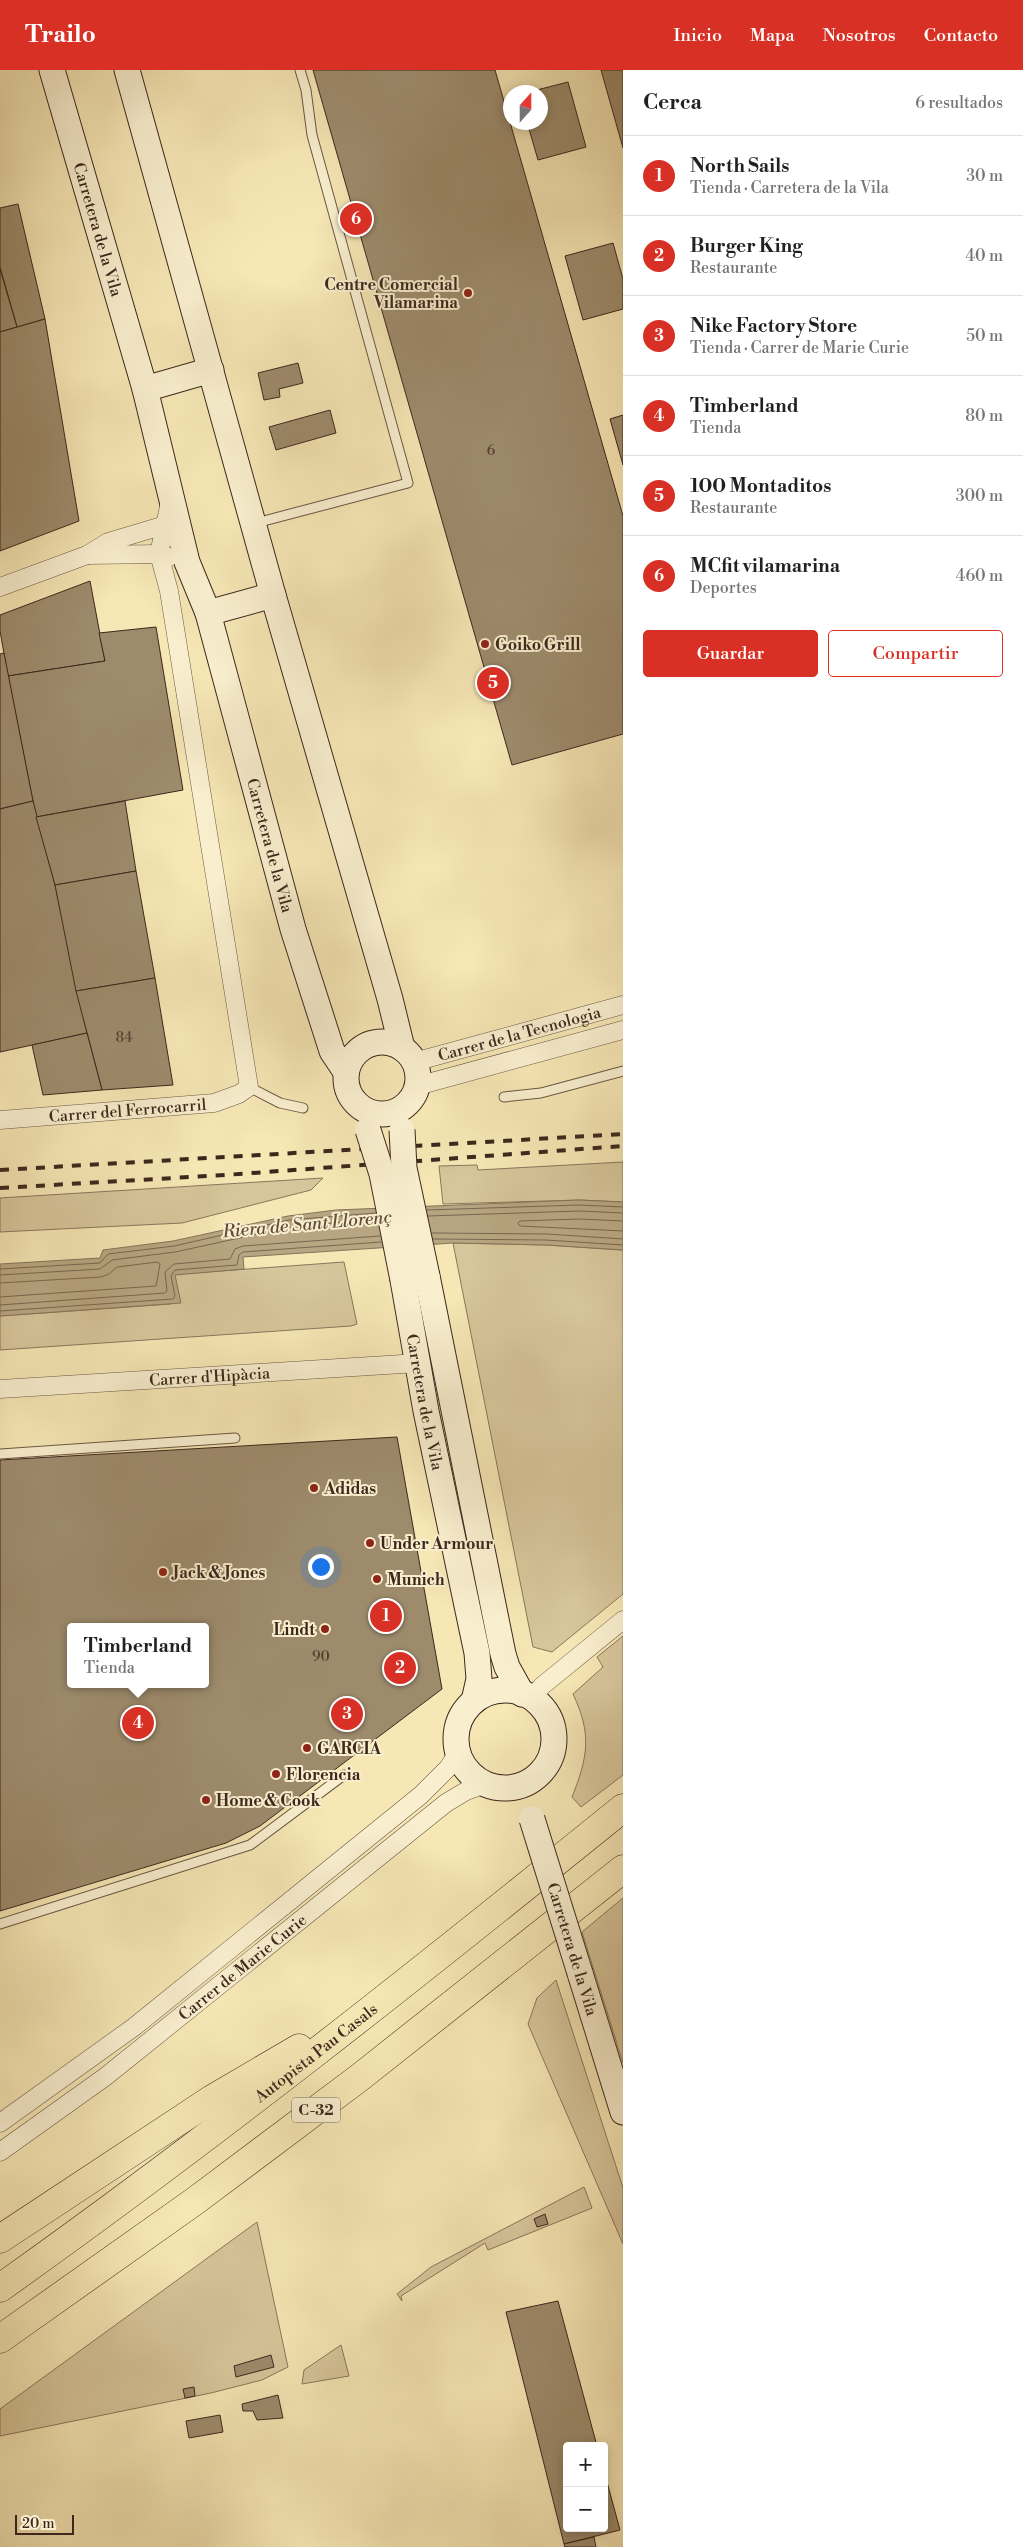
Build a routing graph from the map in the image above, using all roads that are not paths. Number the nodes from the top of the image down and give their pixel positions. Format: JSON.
{"nodes":[{"id":1,"x":52,"y":70,"type":"edge"},
{"id":2,"x":127,"y":70,"type":"edge"},
{"id":3,"x":300,"y":70,"type":"edge"},
{"id":4,"x":211,"y":370,"type":"junction"},
{"id":5,"x":145,"y":389,"type":"junction"},
{"id":6,"x":171,"y":496,"type":"junction"},
{"id":7,"x":253,"y":524,"type":"junction"},
{"id":8,"x":165,"y":525,"type":"junction"},
{"id":9,"x":159,"y":554,"type":"junction"},
{"id":10,"x":87,"y":555,"type":"junction"},
{"id":11,"x":187,"y":562,"type":"junction"},
{"id":12,"x":0,"y":587,"type":"edge"},
{"id":13,"x":273,"y":595,"type":"junction"},
{"id":14,"x":208,"y":613,"type":"junction"},
{"id":15,"x":623,"y":1005,"type":"edge"},
{"id":16,"x":623,"y":1030,"type":"edge"},
{"id":17,"x":411,"y":1066,"type":"junction"},
{"id":18,"x":623,"y":1071,"type":"edge"},
{"id":19,"x":346,"y":1072,"type":"junction"},
{"id":20,"x":249,"y":1087,"type":"junction"},
{"id":21,"x":504,"y":1097,"type":"dead end"},
{"id":22,"x":358,"y":1105,"type":"junction"},
{"id":23,"x":303,"y":1108,"type":"dead end"},
{"id":24,"x":402,"y":1119,"type":"junction"},
{"id":25,"x":0,"y":1120,"type":"edge"},
{"id":26,"x":419,"y":1363,"type":"junction"},
{"id":27,"x":0,"y":1388,"type":"edge"},
{"id":28,"x":235,"y":1438,"type":"dead end"},
{"id":29,"x":0,"y":1454,"type":"edge"},
{"id":30,"x":623,"y":1620,"type":"edge"},
{"id":31,"x":527,"y":1696,"type":"junction"},
{"id":32,"x":474,"y":1701,"type":"junction"},
{"id":33,"x":458,"y":1753,"type":"junction"},
{"id":34,"x":344,"y":1775,"type":"dead end"},
{"id":35,"x":485,"y":1784,"type":"junction"},
{"id":36,"x":522,"y":1786,"type":"junction"},
{"id":37,"x":623,"y":1808,"type":"edge"},
{"id":38,"x":623,"y":1869,"type":"edge"},
{"id":39,"x":0,"y":1924,"type":"edge"},
{"id":40,"x":397,"y":1991,"type":"junction"},
{"id":41,"x":623,"y":2112,"type":"edge"},
{"id":42,"x":0,"y":2123,"type":"edge"},
{"id":43,"x":0,"y":2152,"type":"edge"},
{"id":44,"x":0,"y":2239,"type":"edge"},
{"id":45,"x":0,"y":2288,"type":"edge"},
{"id":46,"x":0,"y":2339,"type":"edge"}],
"edges":[{"from":1,"to":5,"type":"street","name":"Carretera de la Vila"},
{"from":2,"to":4,"type":"street"},
{"from":3,"to":7,"type":"lane"},
{"from":4,"to":5,"type":"street"},
{"from":4,"to":7,"type":"street"},
{"from":5,"to":6,"type":"street","name":"Carretera de la Vila"},
{"from":6,"to":8,"type":"street"},
{"from":6,"to":11,"type":"street","name":"Carretera de la Vila"},
{"from":7,"to":13,"type":"street"},
{"from":8,"to":9,"type":"street"},
{"from":8,"to":10,"type":"street"},
{"from":9,"to":10,"type":"street"},
{"from":9,"to":11,"type":"street"},
{"from":9,"to":20,"type":"street"},
{"from":10,"to":12,"type":"street"},
{"from":11,"to":14,"type":"street","name":"Carretera de la Vila"},
{"from":13,"to":14,"type":"street"},
{"from":13,"to":17,"type":"street"},
{"from":14,"to":19,"type":"street","name":"Carretera de la Vila"},
{"from":15,"to":17,"type":"street","name":"Carrer de la Tecnologia"},
{"from":16,"to":17,"type":"street","name":"Carrer de la Tecnologia"},
{"from":17,"to":19,"type":"street"},
{"from":17,"to":24,"type":"street"},
{"from":18,"to":21,"type":"lane"},
{"from":19,"to":22,"type":"street"},
{"from":20,"to":23,"type":"lane"},
{"from":20,"to":25,"type":"street","name":"Carrer del Ferrocarril"},
{"from":22,"to":24,"type":"street"},
{"from":22,"to":26,"type":"street","name":"Carretera de la Vila","bridge":true},
{"from":24,"to":31,"type":"street","name":"Carretera de la Vila","bridge":true},
{"from":26,"to":27,"type":"street","name":"Carrer d'Hipàcia"},
{"from":26,"to":32,"type":"street","name":"Carretera de la Vila"},
{"from":28,"to":29,"type":"lane"},
{"from":30,"to":31,"type":"street"},
{"from":31,"to":32,"type":"street"},
{"from":31,"to":36,"type":"street"},
{"from":32,"to":33,"type":"street"},
{"from":33,"to":35,"type":"street"},
{"from":33,"to":42,"type":"street","name":"Carrer de Marie Curie"},
{"from":34,"to":39,"type":"lane"},
{"from":35,"to":36,"type":"street"},
{"from":35,"to":43,"type":"street","name":"Carrer de Marie Curie"},
{"from":36,"to":41,"type":"street","name":"Carretera de la Vila","bridge":true},
{"from":37,"to":40,"type":"highway","name":"Autopista Pau Casals","number":"C-32"},
{"from":38,"to":46,"type":"highway","number":"C-32"},
{"from":40,"to":44,"type":"highway"},
{"from":40,"to":45,"type":"highway","name":"Autopista Pau Casals","number":"C-32"}]}
